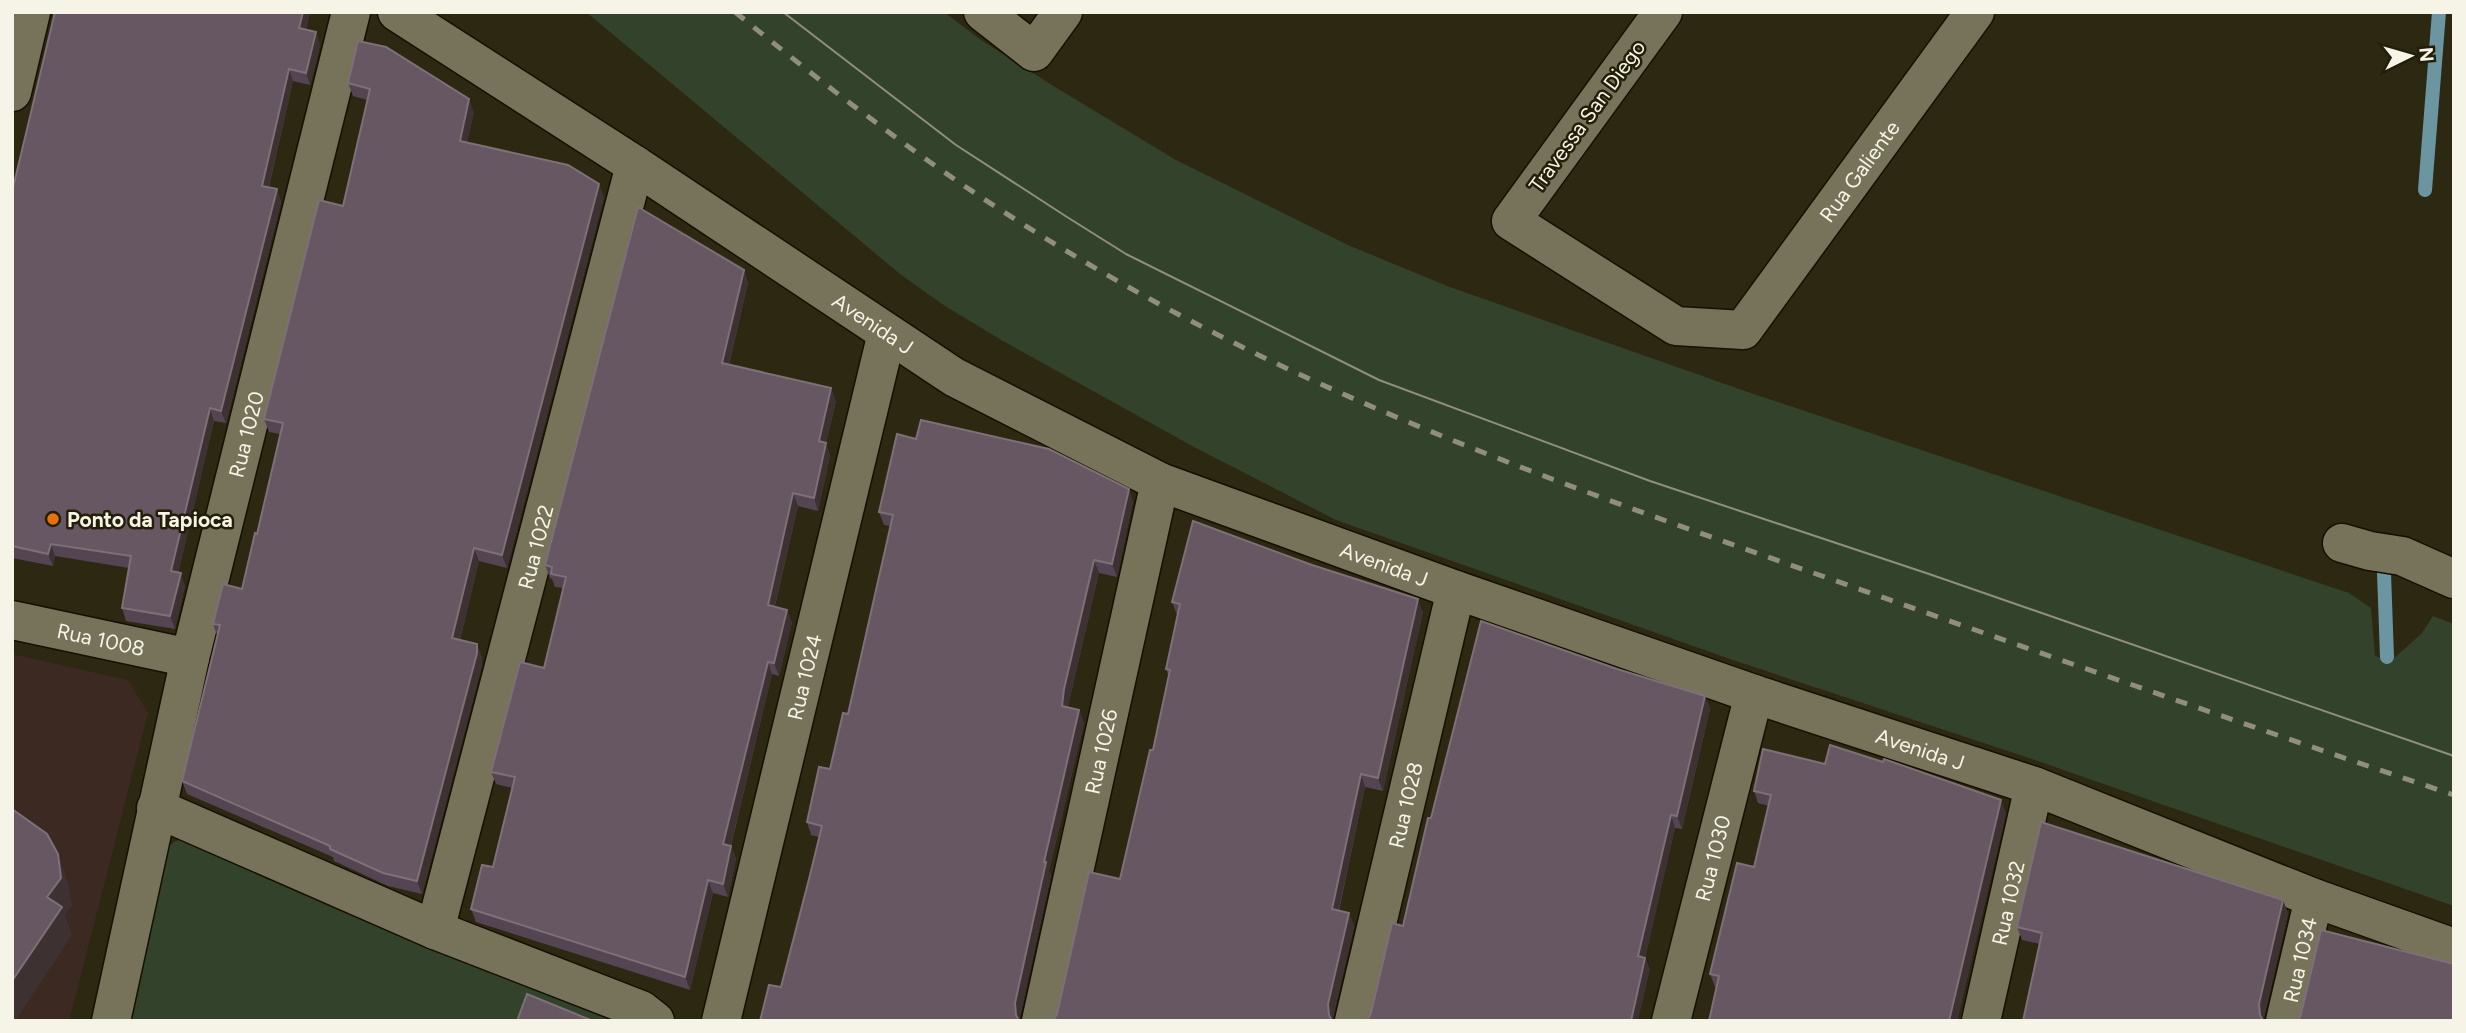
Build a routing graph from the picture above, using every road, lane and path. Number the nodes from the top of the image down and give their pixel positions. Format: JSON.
{"nodes":[{"id":1,"x":31,"y":12,"type":"edge"},
{"id":2,"x":351,"y":12,"type":"edge"},
{"id":3,"x":397,"y":12,"type":"edge"},
{"id":4,"x":982,"y":12,"type":"edge"},
{"id":5,"x":1063,"y":12,"type":"edge"},
{"id":6,"x":1663,"y":12,"type":"edge"},
{"id":7,"x":1975,"y":12,"type":"edge"},
{"id":8,"x":12,"y":92,"type":"edge"},
{"id":9,"x":635,"y":165,"type":"junction"},
{"id":10,"x":1743,"y":330,"type":"joint"},
{"id":11,"x":887,"y":333,"type":"junction"},
{"id":12,"x":1160,"y":482,"type":"junction"},
{"id":13,"x":2342,"y":543,"type":"dead end"},
{"id":14,"x":2454,"y":579,"type":"edge"},
{"id":15,"x":1456,"y":590,"type":"junction"},
{"id":16,"x":12,"y":620,"type":"edge"},
{"id":17,"x":190,"y":658,"type":"junction"},
{"id":18,"x":1754,"y":694,"type":"junction"},
{"id":19,"x":2034,"y":786,"type":"junction"},
{"id":20,"x":156,"y":807,"type":"junction"},
{"id":21,"x":2314,"y":898,"type":"junction"},
{"id":22,"x":435,"y":930,"type":"junction"},
{"id":23,"x":2454,"y":948,"type":"edge"},
{"id":24,"x":110,"y":1021,"type":"edge"},
{"id":25,"x":655,"y":1021,"type":"edge"},
{"id":26,"x":720,"y":1021,"type":"edge"},
{"id":27,"x":1041,"y":1021,"type":"edge"},
{"id":28,"x":1353,"y":1021,"type":"edge"},
{"id":29,"x":1671,"y":1021,"type":"edge"},
{"id":30,"x":1981,"y":1021,"type":"edge"},
{"id":31,"x":2285,"y":1021,"type":"edge"}],
"edges":[{"from":1,"to":8,"type":"street"},
{"from":2,"to":17,"type":"street","name":"Rua 1020"},
{"from":3,"to":9,"type":"street","name":"Avenida J"},
{"from":4,"to":5,"type":"street"},
{"from":6,"to":10,"type":"street","name":"Travessa San Diego"},
{"from":7,"to":10,"type":"street","name":"Rua Galiente"},
{"from":9,"to":11,"type":"street","name":"Avenida J"},
{"from":9,"to":22,"type":"street","name":"Rua 1022"},
{"from":11,"to":12,"type":"street","name":"Avenida J"},
{"from":11,"to":26,"type":"street","name":"Rua 1024"},
{"from":12,"to":15,"type":"street","name":"Avenida J"},
{"from":12,"to":27,"type":"street","name":"Rua 1026"},
{"from":13,"to":14,"type":"street"},
{"from":15,"to":18,"type":"street","name":"Avenida J"},
{"from":15,"to":28,"type":"street","name":"Rua 1028"},
{"from":16,"to":17,"type":"street","name":"Rua 1008"},
{"from":17,"to":20,"type":"street","name":"Rua 1020"},
{"from":18,"to":19,"type":"street","name":"Avenida J"},
{"from":18,"to":29,"type":"street","name":"Rua 1030"},
{"from":19,"to":21,"type":"street","name":"Avenida J"},
{"from":19,"to":30,"type":"street","name":"Rua 1032"},
{"from":20,"to":22,"type":"street"},
{"from":20,"to":24,"type":"street","name":"Rua 1020"},
{"from":21,"to":23,"type":"street","name":"Avenida J"},
{"from":21,"to":31,"type":"street","name":"Rua 1034"},
{"from":22,"to":25,"type":"street"}]}
